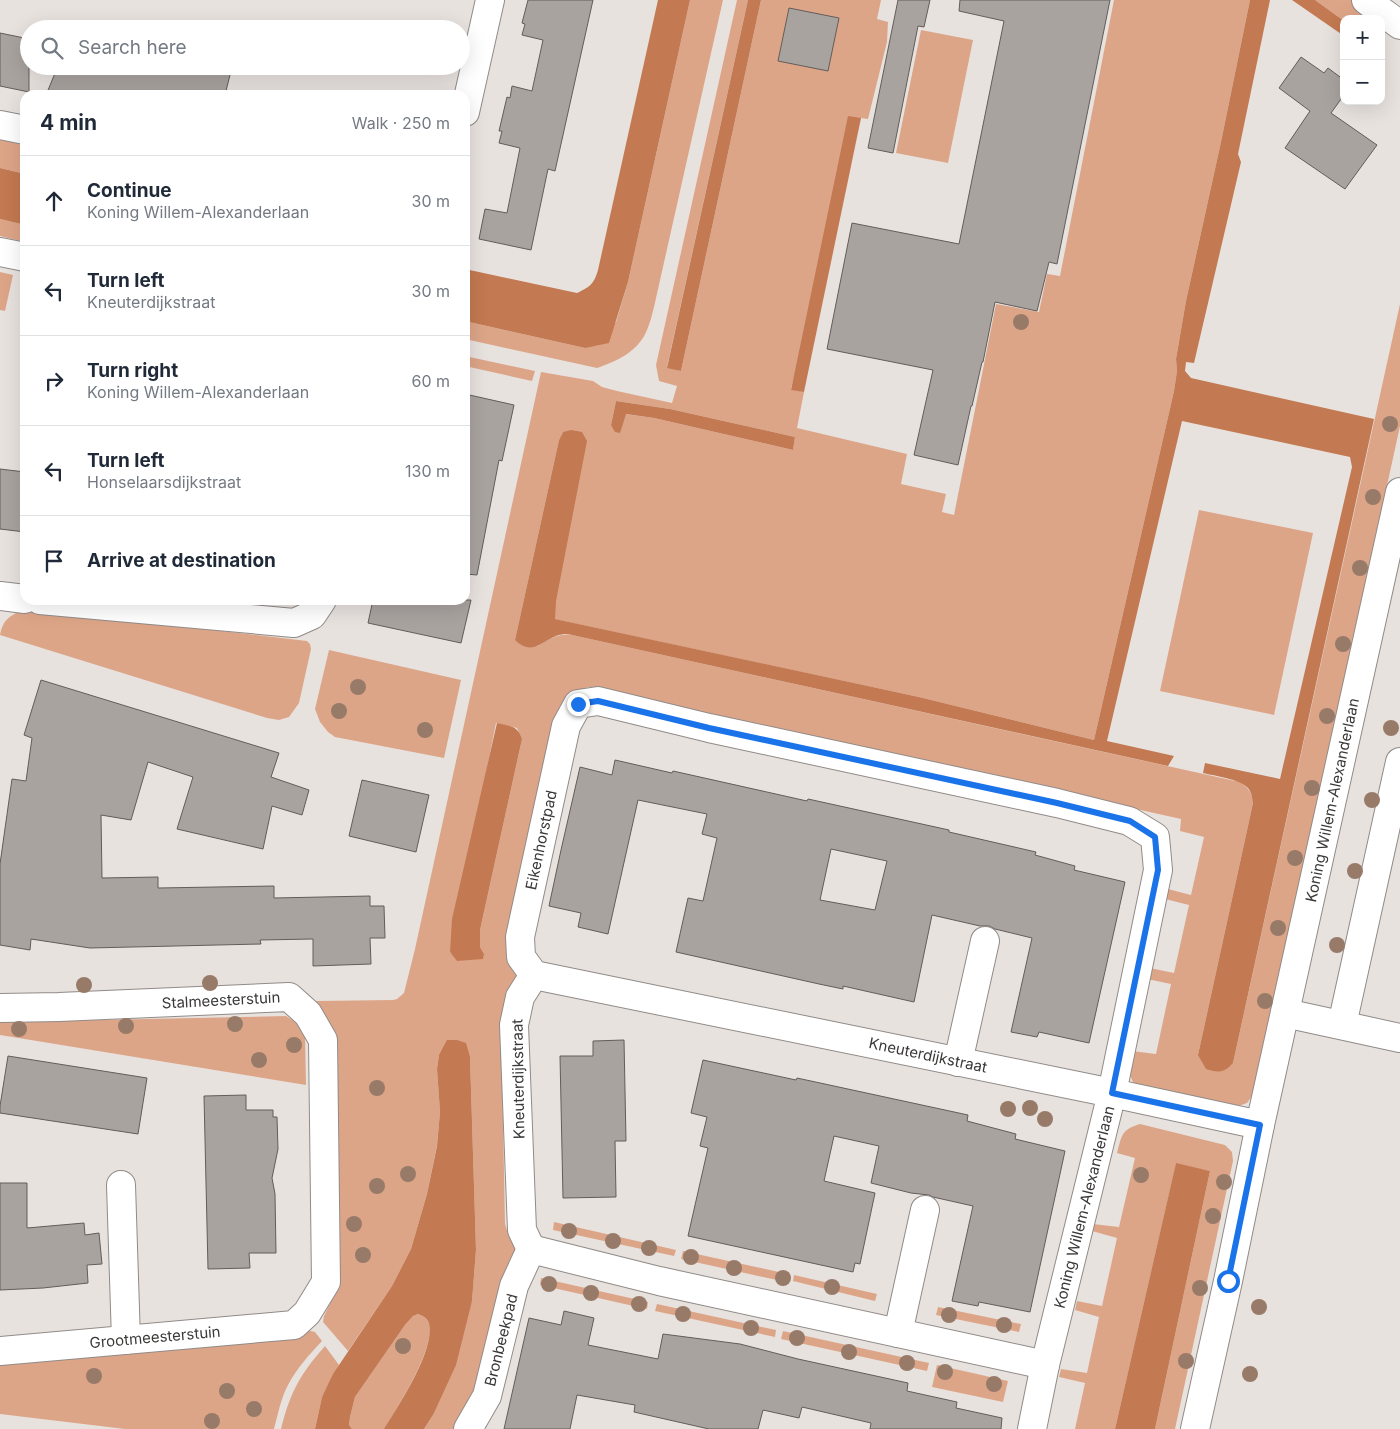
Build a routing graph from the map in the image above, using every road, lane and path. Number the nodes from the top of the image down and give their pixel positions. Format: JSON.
{"nodes":[{"id":1,"x":490,"y":0,"type":"edge"},
{"id":2,"x":1366,"y":0,"type":"edge"},
{"id":3,"x":1400,"y":25,"type":"edge"},
{"id":4,"x":470,"y":90,"type":"edge"},
{"id":5,"x":0,"y":125,"type":"edge"},
{"id":6,"x":20,"y":129,"type":"edge"},
{"id":7,"x":0,"y":252,"type":"edge"},
{"id":8,"x":20,"y":257,"type":"edge"},
{"id":9,"x":1400,"y":492,"type":"edge"},
{"id":10,"x":1389,"y":590,"type":"edge"},
{"id":11,"x":0,"y":596,"type":"edge"},
{"id":12,"x":20,"y":598,"type":"edge"},
{"id":13,"x":95,"y":605,"type":"edge"},
{"id":14,"x":319,"y":605,"type":"edge"},
{"id":15,"x":578,"y":704,"type":"joint"},
{"id":16,"x":1400,"y":762,"type":"edge"},
{"id":17,"x":985,"y":941,"type":"dead end"},
{"id":18,"x":534,"y":975,"type":"junction"},
{"id":19,"x":0,"y":1008,"type":"edge"},
{"id":20,"x":1285,"y":1013,"type":"junction"},
{"id":21,"x":1342,"y":1025,"type":"junction"},
{"id":22,"x":1400,"y":1038,"type":"edge"},
{"id":23,"x":958,"y":1062,"type":"junction"},
{"id":24,"x":1112,"y":1093,"type":"junction"},
{"id":25,"x":1260,"y":1125,"type":"junction"},
{"id":26,"x":121,"y":1185,"type":"dead end"},
{"id":27,"x":925,"y":1210,"type":"dead end"},
{"id":28,"x":531,"y":1249,"type":"junction"},
{"id":29,"x":307,"y":1313,"type":"joint"},
{"id":30,"x":898,"y":1334,"type":"junction"},
{"id":31,"x":126,"y":1340,"type":"junction"},
{"id":32,"x":0,"y":1351,"type":"edge"},
{"id":33,"x":1045,"y":1365,"type":"junction"},
{"id":34,"x":468,"y":1429,"type":"edge"},
{"id":35,"x":1032,"y":1429,"type":"edge"},
{"id":36,"x":1195,"y":1429,"type":"edge"}],
"edges":[{"from":1,"to":4,"type":"street"},
{"from":2,"to":3,"type":"street"},
{"from":5,"to":6,"type":"street"},
{"from":7,"to":8,"type":"street"},
{"from":9,"to":10,"type":"street","name":"Koning Willem-Alexanderlaan"},
{"from":10,"to":20,"type":"street","name":"Koning Willem-Alexanderlaan"},
{"from":11,"to":12,"type":"street"},
{"from":13,"to":14,"type":"street"},
{"from":15,"to":18,"type":"street","name":"Eikenhorstpad"},
{"from":15,"to":24,"type":"street","name":"Koning Willem-Alexanderlaan"},
{"from":16,"to":21,"type":"street"},
{"from":17,"to":23,"type":"street"},
{"from":18,"to":23,"type":"street","name":"Kneuterdijkstraat"},
{"from":18,"to":28,"type":"street","name":"Kneuterdijkstraat"},
{"from":19,"to":29,"type":"street","name":"Stalmeesterstuin"},
{"from":20,"to":21,"type":"street"},
{"from":20,"to":25,"type":"street","name":"Koning Willem-Alexanderlaan"},
{"from":21,"to":22,"type":"street"},
{"from":23,"to":24,"type":"street","name":"Kneuterdijkstraat"},
{"from":24,"to":25,"type":"street","name":"Kneuterdijkstraat"},
{"from":24,"to":33,"type":"street","name":"Koning Willem-Alexanderlaan"},
{"from":25,"to":36,"type":"street","name":"Koning Willem-Alexanderlaan"},
{"from":26,"to":31,"type":"street"},
{"from":27,"to":30,"type":"street"},
{"from":28,"to":30,"type":"street"},
{"from":28,"to":34,"type":"street","name":"Bronbeekpad"},
{"from":29,"to":31,"type":"street","name":"Grootmeesterstuin"},
{"from":30,"to":33,"type":"street"},
{"from":31,"to":32,"type":"street","name":"Grootmeesterstuin"},
{"from":33,"to":35,"type":"street","name":"Koning Willem-Alexanderlaan"}]}
